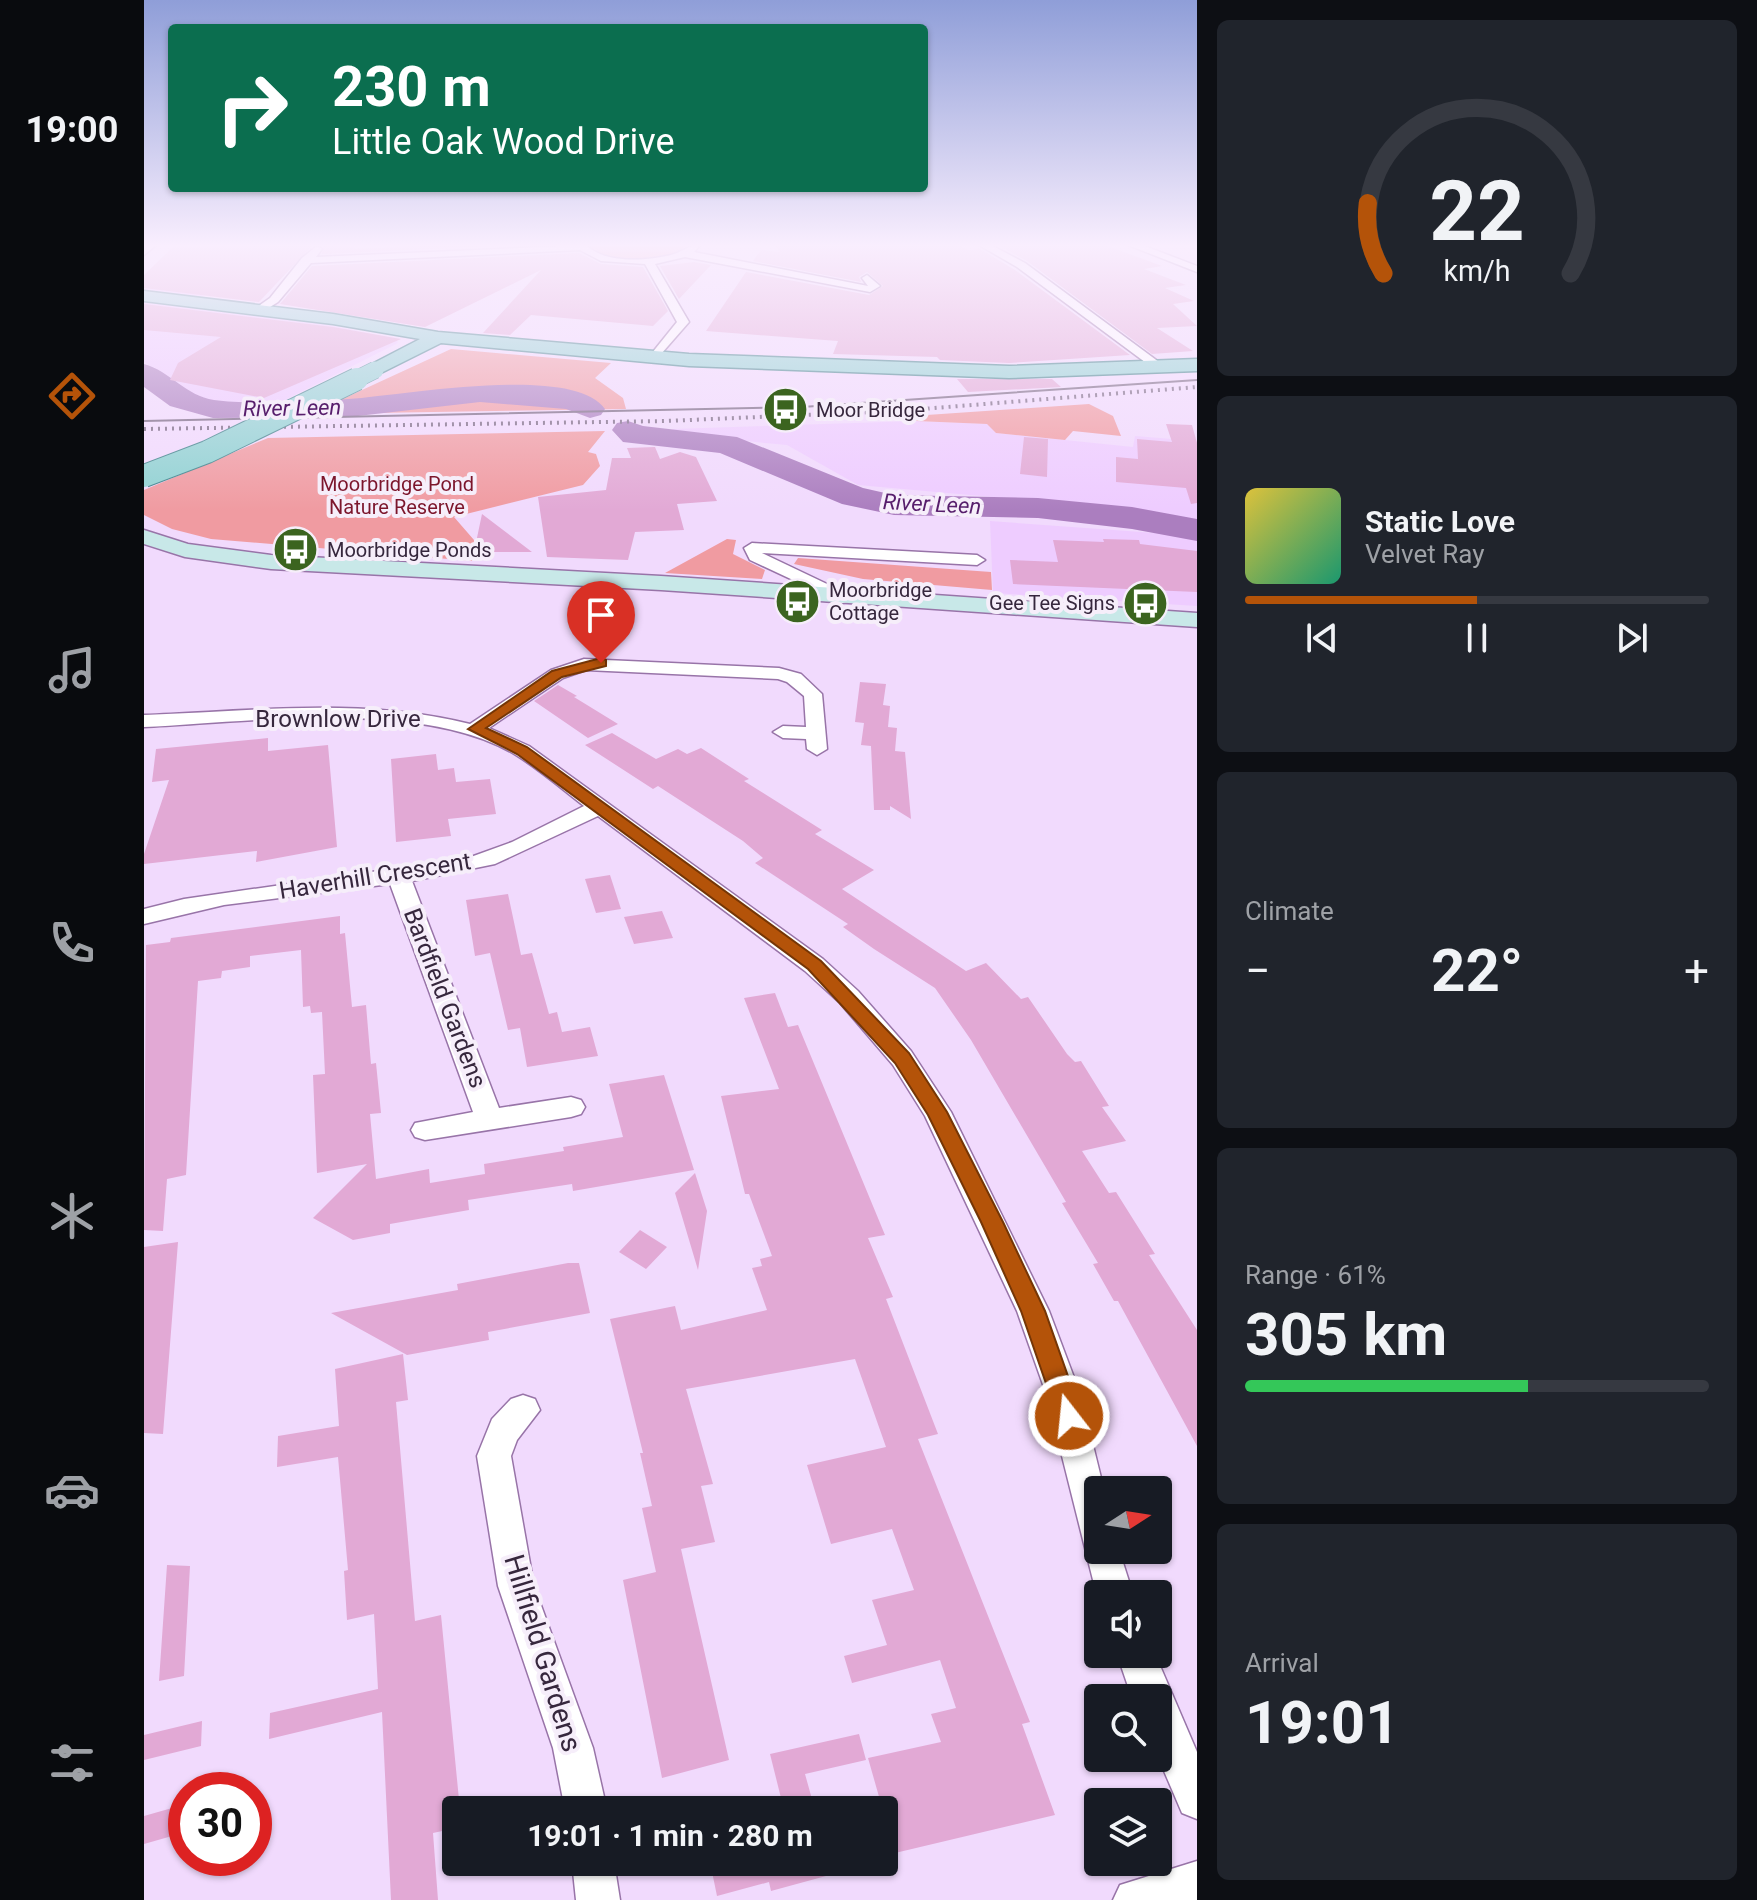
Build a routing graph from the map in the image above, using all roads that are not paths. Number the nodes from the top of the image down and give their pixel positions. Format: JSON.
{"nodes":[{"id":1,"x":416,"y":334,"type":"edge"},
{"id":2,"x":674,"y":334,"type":"edge"},
{"id":3,"x":1114,"y":334,"type":"edge"},
{"id":4,"x":438,"y":337,"type":"junction"},
{"id":5,"x":654,"y":358,"type":"junction"},
{"id":6,"x":1197,"y":365,"type":"edge"},
{"id":7,"x":1161,"y":368,"type":"junction"},
{"id":8,"x":144,"y":476,"type":"edge"},
{"id":9,"x":144,"y":537,"type":"edge"},
{"id":10,"x":977,"y":560,"type":"dead end"},
{"id":11,"x":842,"y":598,"type":"junction"},
{"id":12,"x":1197,"y":620,"type":"edge"},
{"id":13,"x":144,"y":721,"type":"edge"},
{"id":14,"x":475,"y":729,"type":"junction"},
{"id":15,"x":783,"y":732,"type":"dead end"},
{"id":16,"x":598,"y":807,"type":"junction"},
{"id":17,"x":399,"y":877,"type":"junction"},
{"id":18,"x":144,"y":917,"type":"edge"},
{"id":19,"x":571,"y":1107,"type":"dead end"},
{"id":20,"x":490,"y":1120,"type":"junction"},
{"id":21,"x":425,"y":1130,"type":"dead end"},
{"id":22,"x":523,"y":1410,"type":"dead end"},
{"id":23,"x":1084,"y":1480,"type":"edge"},
{"id":24,"x":1172,"y":1742,"type":"edge"},
{"id":25,"x":583,"y":1796,"type":"edge"},
{"id":26,"x":1197,"y":1798,"type":"edge"},
{"id":27,"x":595,"y":1876,"type":"edge"},
{"id":28,"x":1197,"y":1883,"type":"edge"},
{"id":29,"x":598,"y":1900,"type":"edge"},
{"id":30,"x":1135,"y":1900,"type":"edge"}],
"edges":[{"from":1,"to":4,"type":"main road"},
{"from":2,"to":5,"type":"street"},
{"from":3,"to":7,"type":"street"},
{"from":4,"to":5,"type":"main road"},
{"from":4,"to":8,"type":"main road","bridge":true},
{"from":5,"to":7,"type":"main road"},
{"from":6,"to":7,"type":"main road"},
{"from":9,"to":11,"type":"main road"},
{"from":10,"to":11,"type":"street"},
{"from":11,"to":12,"type":"main road"},
{"from":13,"to":14,"type":"street","name":"Brownlow Drive"},
{"from":14,"to":15,"type":"street"},
{"from":14,"to":16,"type":"street","name":"Brownlow Drive"},
{"from":16,"to":17,"type":"street","name":"Haverhill Crescent"},
{"from":16,"to":23,"type":"street","name":"Brownlow Drive"},
{"from":17,"to":18,"type":"street","name":"Haverhill Crescent"},
{"from":17,"to":20,"type":"street","name":"Bardfield Gardens"},
{"from":19,"to":20,"type":"street","name":"Bardfield Gardens"},
{"from":20,"to":21,"type":"street","name":"Bardfield Gardens"},
{"from":22,"to":25,"type":"street","name":"Hillfield Gardens"},
{"from":24,"to":26,"type":"street"},
{"from":27,"to":29,"type":"street"},
{"from":28,"to":30,"type":"street"}]}
